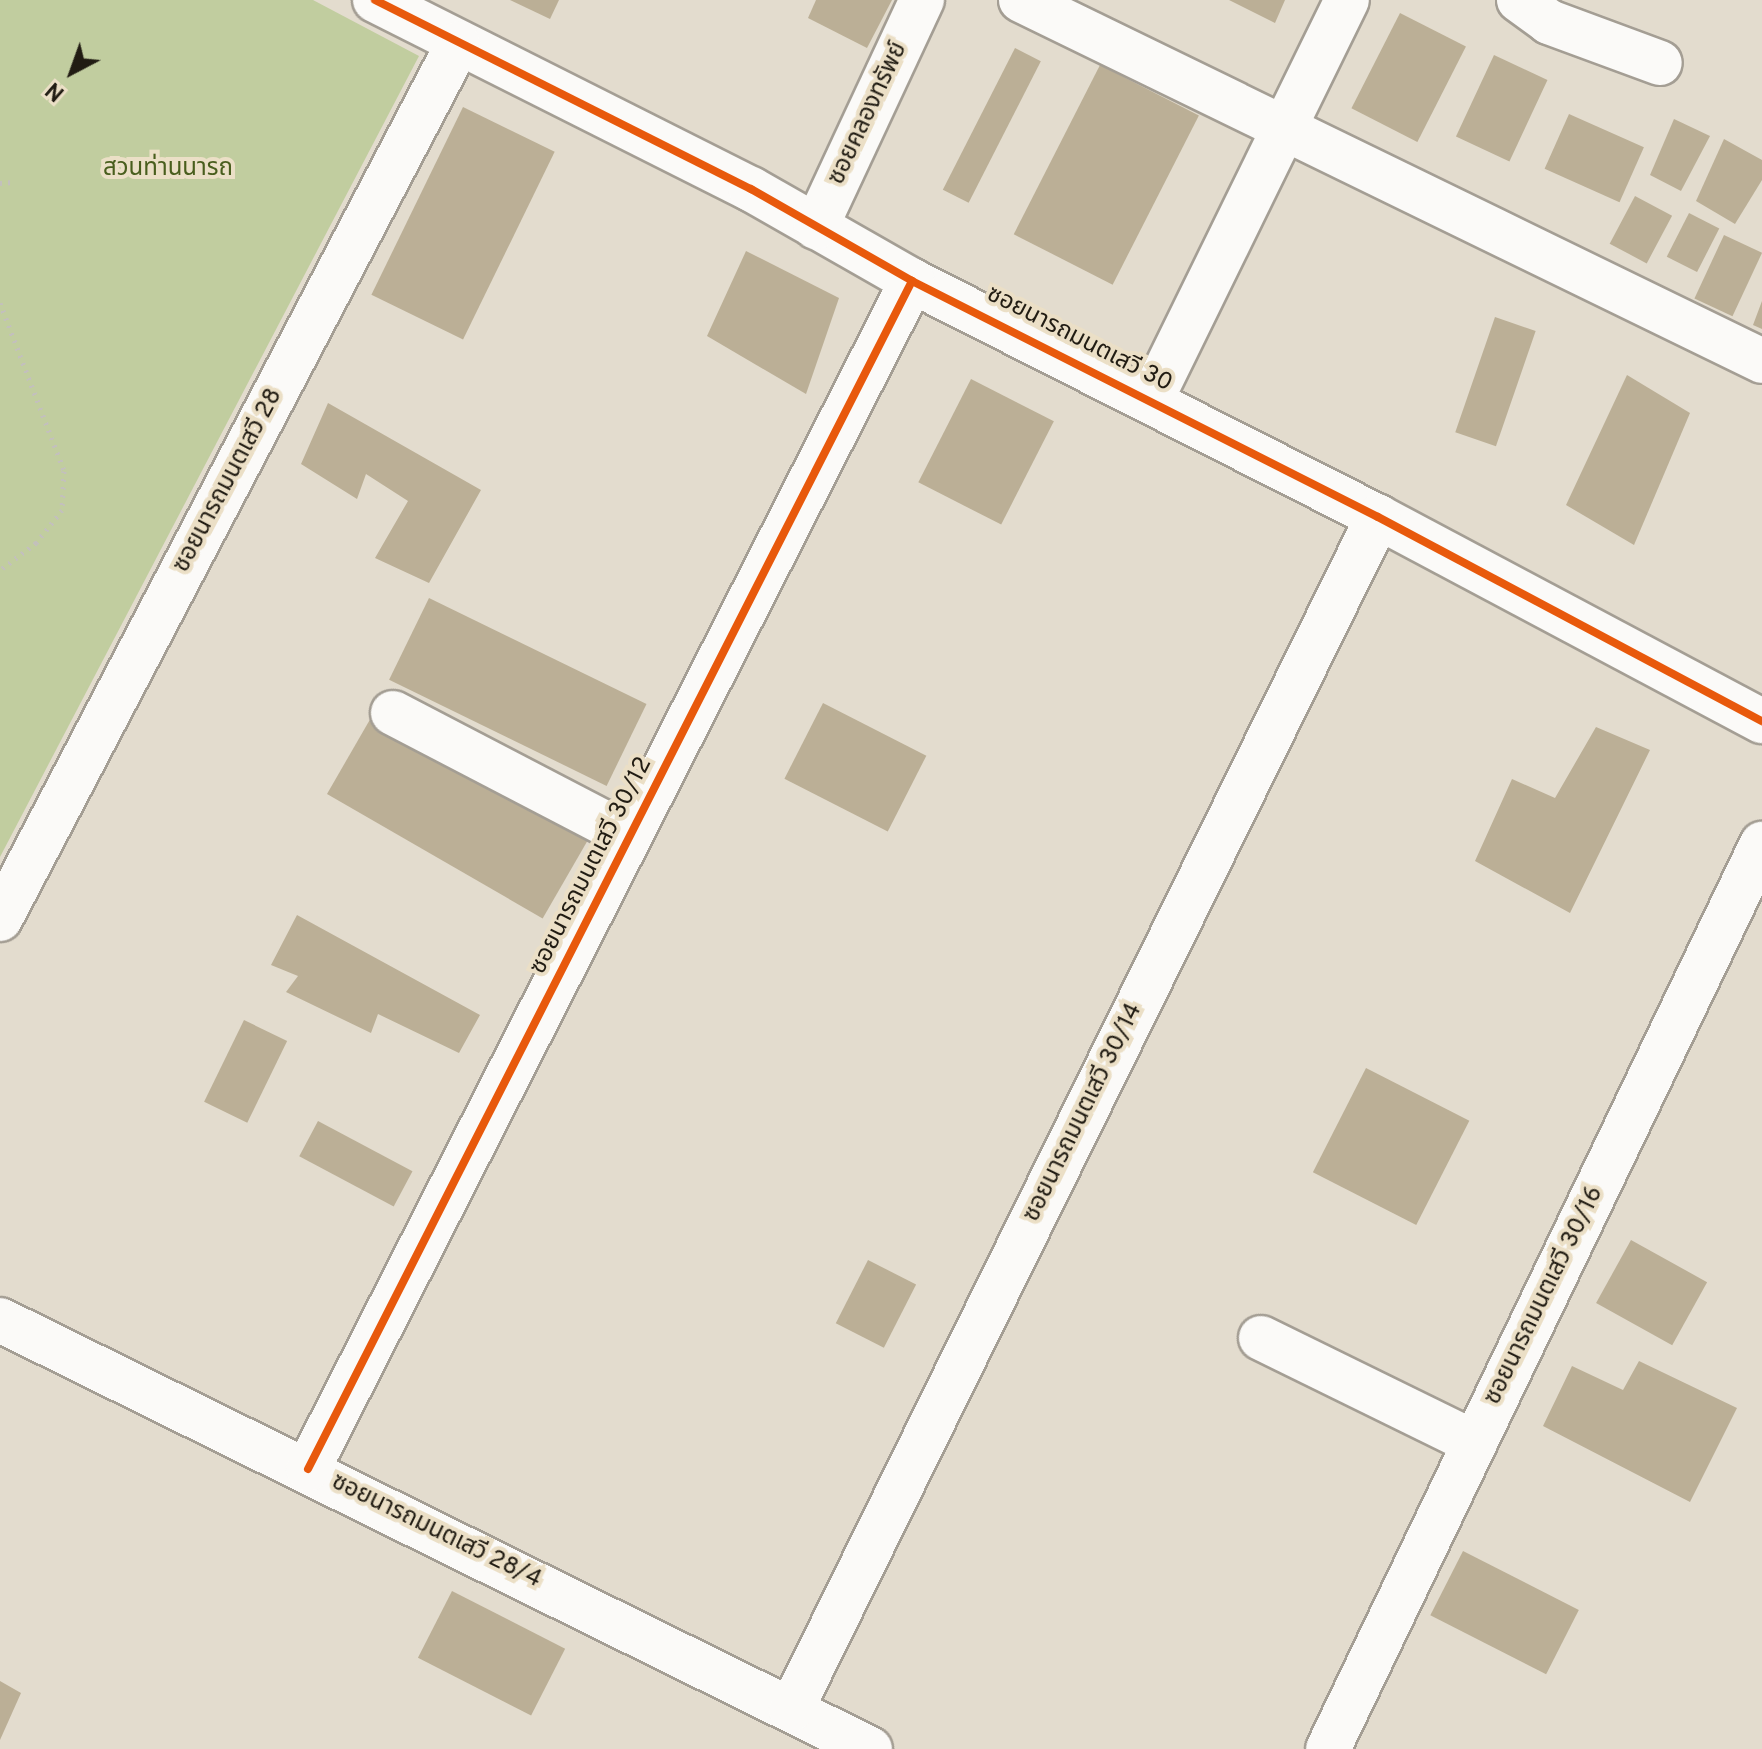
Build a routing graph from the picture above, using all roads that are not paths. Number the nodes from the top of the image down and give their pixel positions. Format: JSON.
{"nodes":[{"id":1,"x":922,"y":0,"type":"edge"},
{"id":2,"x":1021,"y":0,"type":"edge"},
{"id":3,"x":1347,"y":0,"type":"edge"},
{"id":4,"x":1519,"y":0,"type":"edge"},
{"id":5,"x":380,"y":1,"type":"edge"},
{"id":6,"x":458,"y":44,"type":"junction"},
{"id":7,"x":1660,"y":63,"type":"dead end"},
{"id":8,"x":1285,"y":128,"type":"junction"},
{"id":9,"x":816,"y":227,"type":"junction"},
{"id":10,"x":912,"y":281,"type":"junction"},
{"id":11,"x":1762,"y":361,"type":"edge"},
{"id":12,"x":1151,"y":400,"type":"junction"},
{"id":13,"x":1378,"y":517,"type":"junction"},
{"id":14,"x":393,"y":713,"type":"dead end"},
{"id":15,"x":1762,"y":721,"type":"edge"},
{"id":16,"x":629,"y":836,"type":"junction"},
{"id":17,"x":1762,"y":844,"type":"edge"},
{"id":18,"x":0,"y":919,"type":"edge"},
{"id":19,"x":0,"y":1320,"type":"edge"},
{"id":20,"x":1261,"y":1338,"type":"dead end"},
{"id":21,"x":1475,"y":1443,"type":"junction"},
{"id":22,"x":308,"y":1469,"type":"junction"},
{"id":23,"x":791,"y":1710,"type":"junction"},
{"id":24,"x":870,"y":1749,"type":"edge"},
{"id":25,"x":1328,"y":1749,"type":"edge"}],
"edges":[{"from":1,"to":9,"type":"street","name":"ซอยคลองทรัพย์"},
{"from":2,"to":8,"type":"street"},
{"from":3,"to":8,"type":"street"},
{"from":4,"to":7,"type":"street"},
{"from":5,"to":6,"type":"street","name":"ซอยนารถมนตเสวี 30"},
{"from":6,"to":9,"type":"street","name":"ซอยนารถมนตเสวี 30"},
{"from":6,"to":18,"type":"street","name":"ซอยนารถมนตเสวี 28"},
{"from":8,"to":11,"type":"street"},
{"from":8,"to":12,"type":"street"},
{"from":9,"to":10,"type":"street","name":"ซอยนารถมนตเสวี 30"},
{"from":10,"to":12,"type":"street","name":"ซอยนารถมนตเสวี 30"},
{"from":10,"to":16,"type":"street","name":"ซอยนารถมนตเสวี 30/12"},
{"from":12,"to":13,"type":"street","name":"ซอยนารถมนตเสวี 30"},
{"from":13,"to":15,"type":"street","name":"ซอยนารถมนตเสวี 30"},
{"from":13,"to":23,"type":"street","name":"ซอยนารถมนตเสวี 30/14"},
{"from":14,"to":16,"type":"street"},
{"from":16,"to":22,"type":"street","name":"ซอยนารถมนตเสวี 30/12"},
{"from":17,"to":21,"type":"street","name":"ซอยนารถมนตเสวี 30/16"},
{"from":19,"to":22,"type":"street","name":"ซอยนารถมนตเสวี 28/4"},
{"from":20,"to":21,"type":"street"},
{"from":21,"to":25,"type":"street","name":"ซอยนารถมนตเสวี 30/16"},
{"from":22,"to":23,"type":"street","name":"ซอยนารถมนตเสวี 28/4"},
{"from":23,"to":24,"type":"street","name":"ซอยนารถมนตเสวี 28/4"}]}
